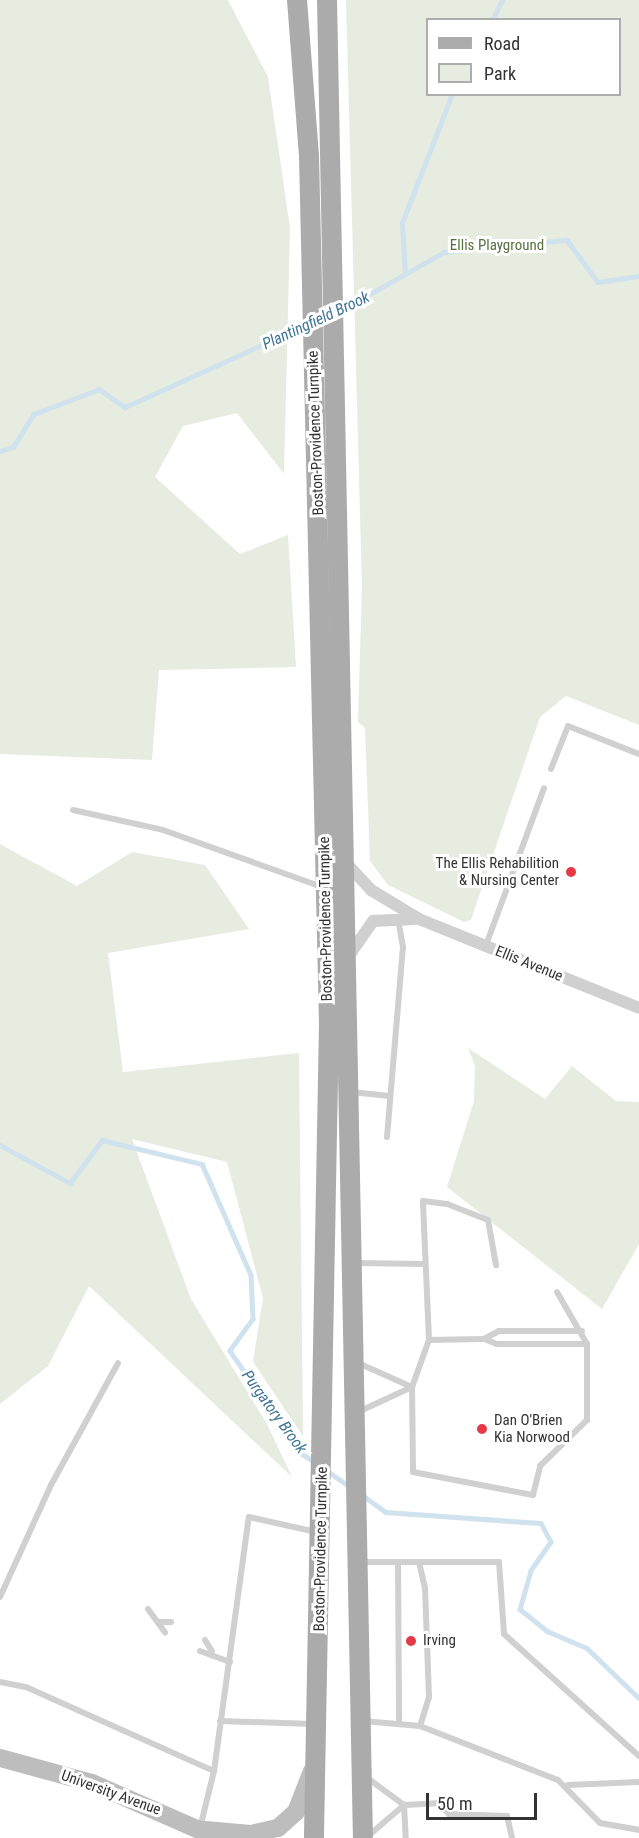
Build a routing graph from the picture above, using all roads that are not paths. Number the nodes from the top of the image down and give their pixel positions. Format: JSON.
{"nodes":[{"id":1,"x":297,"y":0,"type":"edge"},
{"id":2,"x":327,"y":0,"type":"edge"},
{"id":3,"x":639,"y":754,"type":"edge"},
{"id":4,"x":551,"y":769,"type":"dead end"},
{"id":5,"x":544,"y":788,"type":"dead end"},
{"id":6,"x":73,"y":810,"type":"dead end"},
{"id":7,"x":346,"y":863,"type":"junction"},
{"id":8,"x":326,"y":888,"type":"junction"},
{"id":9,"x":398,"y":918,"type":"junction"},
{"id":10,"x":419,"y":919,"type":"junction"},
{"id":11,"x":485,"y":946,"type":"junction"},
{"id":12,"x":348,"y":957,"type":"junction"},
{"id":13,"x":639,"y":1008,"type":"edge"},
{"id":14,"x":351,"y":1092,"type":"junction"},
{"id":15,"x":390,"y":1096,"type":"junction"},
{"id":16,"x":387,"y":1137,"type":"dead end"},
{"id":17,"x":355,"y":1263,"type":"junction"},
{"id":18,"x":425,"y":1264,"type":"junction"},
{"id":19,"x":496,"y":1265,"type":"dead end"},
{"id":20,"x":557,"y":1292,"type":"dead end"},
{"id":21,"x":582,"y":1331,"type":"junction"},
{"id":22,"x":484,"y":1339,"type":"junction"},
{"id":23,"x":429,"y":1340,"type":"junction"},
{"id":24,"x":587,"y":1344,"type":"junction"},
{"id":25,"x":357,"y":1362,"type":"junction"},
{"id":26,"x":118,"y":1363,"type":"dead end"},
{"id":27,"x":412,"y":1387,"type":"junction"},
{"id":28,"x":357,"y":1412,"type":"junction"},
{"id":29,"x":321,"y":1533,"type":"junction"},
{"id":30,"x":360,"y":1562,"type":"junction"},
{"id":31,"x":419,"y":1562,"type":"junction"},
{"id":32,"x":398,"y":1563,"type":"junction"},
{"id":33,"x":0,"y":1597,"type":"edge"},
{"id":34,"x":148,"y":1609,"type":"dead end"},
{"id":35,"x":160,"y":1622,"type":"junction"},
{"id":36,"x":171,"y":1622,"type":"dead end"},
{"id":37,"x":165,"y":1632,"type":"dead end"},
{"id":38,"x":205,"y":1641,"type":"dead end"},
{"id":39,"x":200,"y":1651,"type":"dead end"},
{"id":40,"x":212,"y":1651,"type":"junction"},
{"id":41,"x":230,"y":1662,"type":"junction"},
{"id":42,"x":0,"y":1682,"type":"edge"},
{"id":43,"x":362,"y":1720,"type":"junction"},
{"id":44,"x":220,"y":1721,"type":"junction"},
{"id":45,"x":399,"y":1722,"type":"junction"},
{"id":46,"x":317,"y":1724,"type":"junction"},
{"id":47,"x":420,"y":1726,"type":"junction"},
{"id":48,"x":639,"y":1756,"type":"edge"},
{"id":49,"x":0,"y":1758,"type":"edge"},
{"id":50,"x":316,"y":1758,"type":"junction"},
{"id":51,"x":214,"y":1771,"type":"junction"},
{"id":52,"x":363,"y":1775,"type":"junction"},
{"id":53,"x":639,"y":1782,"type":"edge"},
{"id":54,"x":568,"y":1785,"type":"junction"},
{"id":55,"x":404,"y":1805,"type":"junction"},
{"id":56,"x":200,"y":1829,"type":"junction"},
{"id":57,"x":639,"y":1830,"type":"edge"},
{"id":58,"x":217,"y":1838,"type":"edge"},
{"id":59,"x":314,"y":1838,"type":"edge"},
{"id":60,"x":364,"y":1838,"type":"edge"},
{"id":61,"x":406,"y":1838,"type":"edge"},
{"id":62,"x":512,"y":1838,"type":"edge"}],
"edges":[{"from":1,"to":8,"type":"main road","name":"Boston-Providence Turnpike"},
{"from":2,"to":7,"type":"main road","name":"Boston-Providence Turnpike"},
{"from":3,"to":4,"type":"lane"},
{"from":5,"to":11,"type":"lane"},
{"from":6,"to":8,"type":"lane"},
{"from":7,"to":10,"type":"street","name":"Ellis Avenue"},
{"from":7,"to":12,"type":"main road","name":"Boston-Providence Turnpike"},
{"from":8,"to":29,"type":"main road","name":"Boston-Providence Turnpike"},
{"from":9,"to":10,"type":"street","name":"Ellis Avenue"},
{"from":9,"to":12,"type":"street","name":"Ellis Avenue"},
{"from":9,"to":15,"type":"lane"},
{"from":10,"to":11,"type":"street","name":"Ellis Avenue"},
{"from":11,"to":13,"type":"street","name":"Ellis Avenue"},
{"from":12,"to":14,"type":"main road","name":"Boston-Providence Turnpike"},
{"from":14,"to":15,"type":"lane"},
{"from":14,"to":17,"type":"main road","name":"Boston-Providence Turnpike"},
{"from":15,"to":16,"type":"lane"},
{"from":17,"to":18,"type":"lane"},
{"from":17,"to":25,"type":"main road","name":"Boston-Providence Turnpike"},
{"from":18,"to":19,"type":"lane"},
{"from":18,"to":23,"type":"lane"},
{"from":20,"to":21,"type":"lane"},
{"from":21,"to":22,"type":"lane"},
{"from":21,"to":24,"type":"lane"},
{"from":22,"to":23,"type":"lane"},
{"from":22,"to":24,"type":"lane"},
{"from":23,"to":27,"type":"lane"},
{"from":24,"to":27,"type":"lane"},
{"from":25,"to":27,"type":"lane"},
{"from":25,"to":28,"type":"main road","name":"Boston-Providence Turnpike"},
{"from":26,"to":33,"type":"lane"},
{"from":27,"to":28,"type":"lane"},
{"from":28,"to":30,"type":"main road","name":"Boston-Providence Turnpike"},
{"from":29,"to":41,"type":"lane"},
{"from":29,"to":46,"type":"main road","name":"Boston-Providence Turnpike"},
{"from":30,"to":32,"type":"lane"},
{"from":30,"to":43,"type":"main road","name":"Boston-Providence Turnpike"},
{"from":31,"to":32,"type":"lane"},
{"from":31,"to":47,"type":"lane"},
{"from":31,"to":48,"type":"lane"},
{"from":32,"to":45,"type":"lane"},
{"from":34,"to":35,"type":"lane"},
{"from":35,"to":36,"type":"lane"},
{"from":35,"to":37,"type":"lane"},
{"from":38,"to":40,"type":"lane"},
{"from":39,"to":40,"type":"lane"},
{"from":40,"to":41,"type":"lane"},
{"from":41,"to":44,"type":"lane"},
{"from":42,"to":51,"type":"lane"},
{"from":43,"to":45,"type":"lane"},
{"from":43,"to":52,"type":"main road","name":"Boston-Providence Turnpike"},
{"from":44,"to":46,"type":"lane"},
{"from":44,"to":51,"type":"lane"},
{"from":45,"to":47,"type":"lane"},
{"from":46,"to":50,"type":"main road","name":"Boston-Providence Turnpike"},
{"from":47,"to":54,"type":"lane"},
{"from":49,"to":56,"type":"main road","name":"University Avenue"},
{"from":50,"to":56,"type":"main road"},
{"from":50,"to":59,"type":"main road","name":"Boston-Providence Turnpike"},
{"from":51,"to":56,"type":"lane"},
{"from":52,"to":55,"type":"lane"},
{"from":52,"to":60,"type":"main road","name":"Boston-Providence Turnpike"},
{"from":53,"to":54,"type":"lane"},
{"from":54,"to":57,"type":"lane"},
{"from":55,"to":60,"type":"lane"},
{"from":55,"to":61,"type":"lane"},
{"from":55,"to":62,"type":"lane"},
{"from":56,"to":58,"type":"main road","name":"University Avenue"}]}
